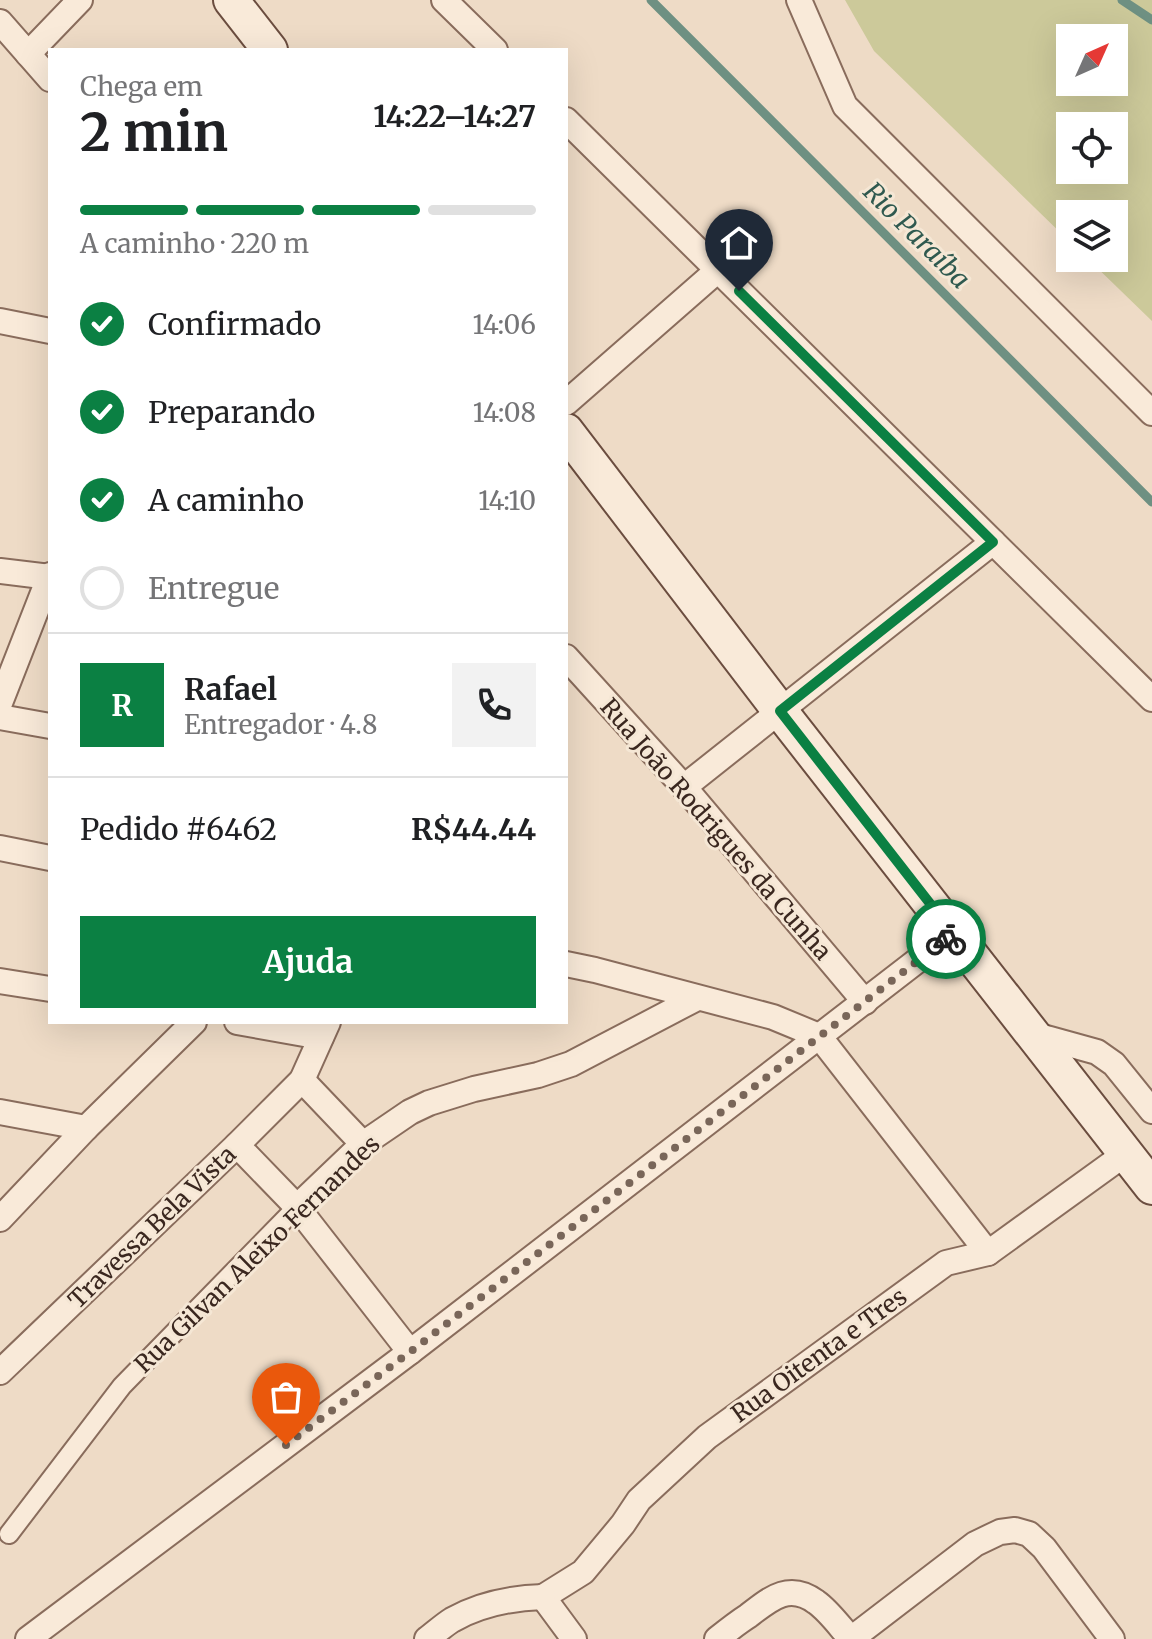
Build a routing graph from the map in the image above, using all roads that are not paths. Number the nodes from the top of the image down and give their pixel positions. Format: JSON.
{"nodes":[{"id":1,"x":80,"y":0,"type":"edge"},
{"id":2,"x":231,"y":0,"type":"edge"},
{"id":3,"x":444,"y":0,"type":"edge"},
{"id":4,"x":799,"y":0,"type":"edge"},
{"id":5,"x":0,"y":22,"type":"edge"},
{"id":6,"x":268,"y":48,"type":"edge"},
{"id":7,"x":493,"y":48,"type":"edge"},
{"id":8,"x":28,"y":54,"type":"junction"},
{"id":9,"x":48,"y":77,"type":"edge"},
{"id":10,"x":568,"y":122,"type":"edge"},
{"id":11,"x":718,"y":270,"type":"junction"},
{"id":12,"x":0,"y":321,"type":"edge"},
{"id":13,"x":48,"y":331,"type":"edge"},
{"id":14,"x":568,"y":401,"type":"edge"},
{"id":15,"x":1152,"y":413,"type":"edge"},
{"id":16,"x":568,"y":434,"type":"edge"},
{"id":17,"x":993,"y":542,"type":"junction"},
{"id":18,"x":0,"y":571,"type":"edge"},
{"id":19,"x":48,"y":576,"type":"edge"},
{"id":20,"x":48,"y":581,"type":"edge"},
{"id":21,"x":568,"y":659,"type":"edge"},
{"id":22,"x":1152,"y":699,"type":"edge"},
{"id":23,"x":0,"y":703,"type":"edge"},
{"id":24,"x":780,"y":711,"type":"junction"},
{"id":25,"x":0,"y":717,"type":"edge"},
{"id":26,"x":48,"y":726,"type":"edge"},
{"id":27,"x":684,"y":787,"type":"junction"},
{"id":28,"x":0,"y":848,"type":"edge"},
{"id":29,"x":48,"y":858,"type":"edge"},
{"id":30,"x":953,"y":933,"type":"junction"},
{"id":31,"x":568,"y":964,"type":"edge"},
{"id":32,"x":0,"y":981,"type":"edge"},
{"id":33,"x":48,"y":989,"type":"edge"},
{"id":34,"x":697,"y":998,"type":"junction"},
{"id":35,"x":865,"y":1002,"type":"junction"},
{"id":36,"x":192,"y":1024,"type":"edge"},
{"id":37,"x":259,"y":1024,"type":"edge"},
{"id":38,"x":325,"y":1030,"type":"edge"},
{"id":39,"x":1032,"y":1034,"type":"junction"},
{"id":40,"x":819,"y":1036,"type":"junction"},
{"id":41,"x":302,"y":1080,"type":"junction"},
{"id":42,"x":1152,"y":1111,"type":"edge"},
{"id":43,"x":0,"y":1112,"type":"edge"},
{"id":44,"x":86,"y":1128,"type":"junction"},
{"id":45,"x":363,"y":1144,"type":"junction"},
{"id":46,"x":237,"y":1145,"type":"junction"},
{"id":47,"x":1125,"y":1154,"type":"junction"},
{"id":48,"x":1152,"y":1187,"type":"edge"},
{"id":49,"x":297,"y":1207,"type":"junction"},
{"id":50,"x":0,"y":1219,"type":"edge"},
{"id":51,"x":988,"y":1253,"type":"junction"},
{"id":52,"x":410,"y":1352,"type":"junction"},
{"id":53,"x":0,"y":1372,"type":"edge"},
{"id":54,"x":9,"y":1534,"type":"dead end"},
{"id":55,"x":543,"y":1597,"type":"junction"},
{"id":56,"x":28,"y":1639,"type":"edge"},
{"id":57,"x":427,"y":1639,"type":"edge"},
{"id":58,"x":574,"y":1639,"type":"edge"},
{"id":59,"x":717,"y":1639,"type":"edge"},
{"id":60,"x":851,"y":1639,"type":"edge"},
{"id":61,"x":1112,"y":1639,"type":"edge"}],
"edges":[{"from":1,"to":8,"type":"street"},
{"from":2,"to":6,"type":"main road"},
{"from":3,"to":7,"type":"street"},
{"from":4,"to":15,"type":"street"},
{"from":5,"to":8,"type":"street"},
{"from":8,"to":9,"type":"street"},
{"from":10,"to":11,"type":"street"},
{"from":11,"to":14,"type":"street"},
{"from":11,"to":17,"type":"street"},
{"from":12,"to":13,"type":"street"},
{"from":16,"to":24,"type":"main road"},
{"from":17,"to":22,"type":"street"},
{"from":17,"to":24,"type":"street"},
{"from":18,"to":19,"type":"street"},
{"from":20,"to":23,"type":"street"},
{"from":21,"to":27,"type":"street","name":"Rua João Rodrigues da Cunha"},
{"from":24,"to":27,"type":"street"},
{"from":24,"to":30,"type":"main road"},
{"from":25,"to":26,"type":"street"},
{"from":27,"to":35,"type":"street","name":"Rua João Rodrigues da Cunha"},
{"from":28,"to":29,"type":"street"},
{"from":30,"to":35,"type":"street"},
{"from":30,"to":39,"type":"main road"},
{"from":31,"to":34,"type":"street"},
{"from":32,"to":33,"type":"street"},
{"from":34,"to":40,"type":"street"},
{"from":34,"to":45,"type":"street","name":"Rua Gilvan Aleixo Fernandes"},
{"from":35,"to":40,"type":"street"},
{"from":36,"to":44,"type":"street"},
{"from":37,"to":38,"type":"street"},
{"from":38,"to":41,"type":"street","name":"Travessa Bela Vista"},
{"from":39,"to":42,"type":"street"},
{"from":39,"to":47,"type":"main road"},
{"from":40,"to":51,"type":"street"},
{"from":40,"to":52,"type":"street"},
{"from":41,"to":45,"type":"street"},
{"from":41,"to":46,"type":"street","name":"Travessa Bela Vista"},
{"from":43,"to":44,"type":"street"},
{"from":44,"to":50,"type":"street"},
{"from":45,"to":49,"type":"street","name":"Rua Gilvan Aleixo Fernandes"},
{"from":46,"to":49,"type":"street"},
{"from":46,"to":53,"type":"street","name":"Travessa Bela Vista"},
{"from":47,"to":48,"type":"main road"},
{"from":47,"to":51,"type":"street","name":"Rua Oitenta e Tres"},
{"from":49,"to":52,"type":"street"},
{"from":49,"to":54,"type":"street","name":"Rua Gilvan Aleixo Fernandes"},
{"from":51,"to":55,"type":"street","name":"Rua Oitenta e Tres"},
{"from":52,"to":56,"type":"street"},
{"from":55,"to":57,"type":"street"},
{"from":55,"to":58,"type":"street"},
{"from":59,"to":60,"type":"street"},
{"from":60,"to":61,"type":"street"}]}
